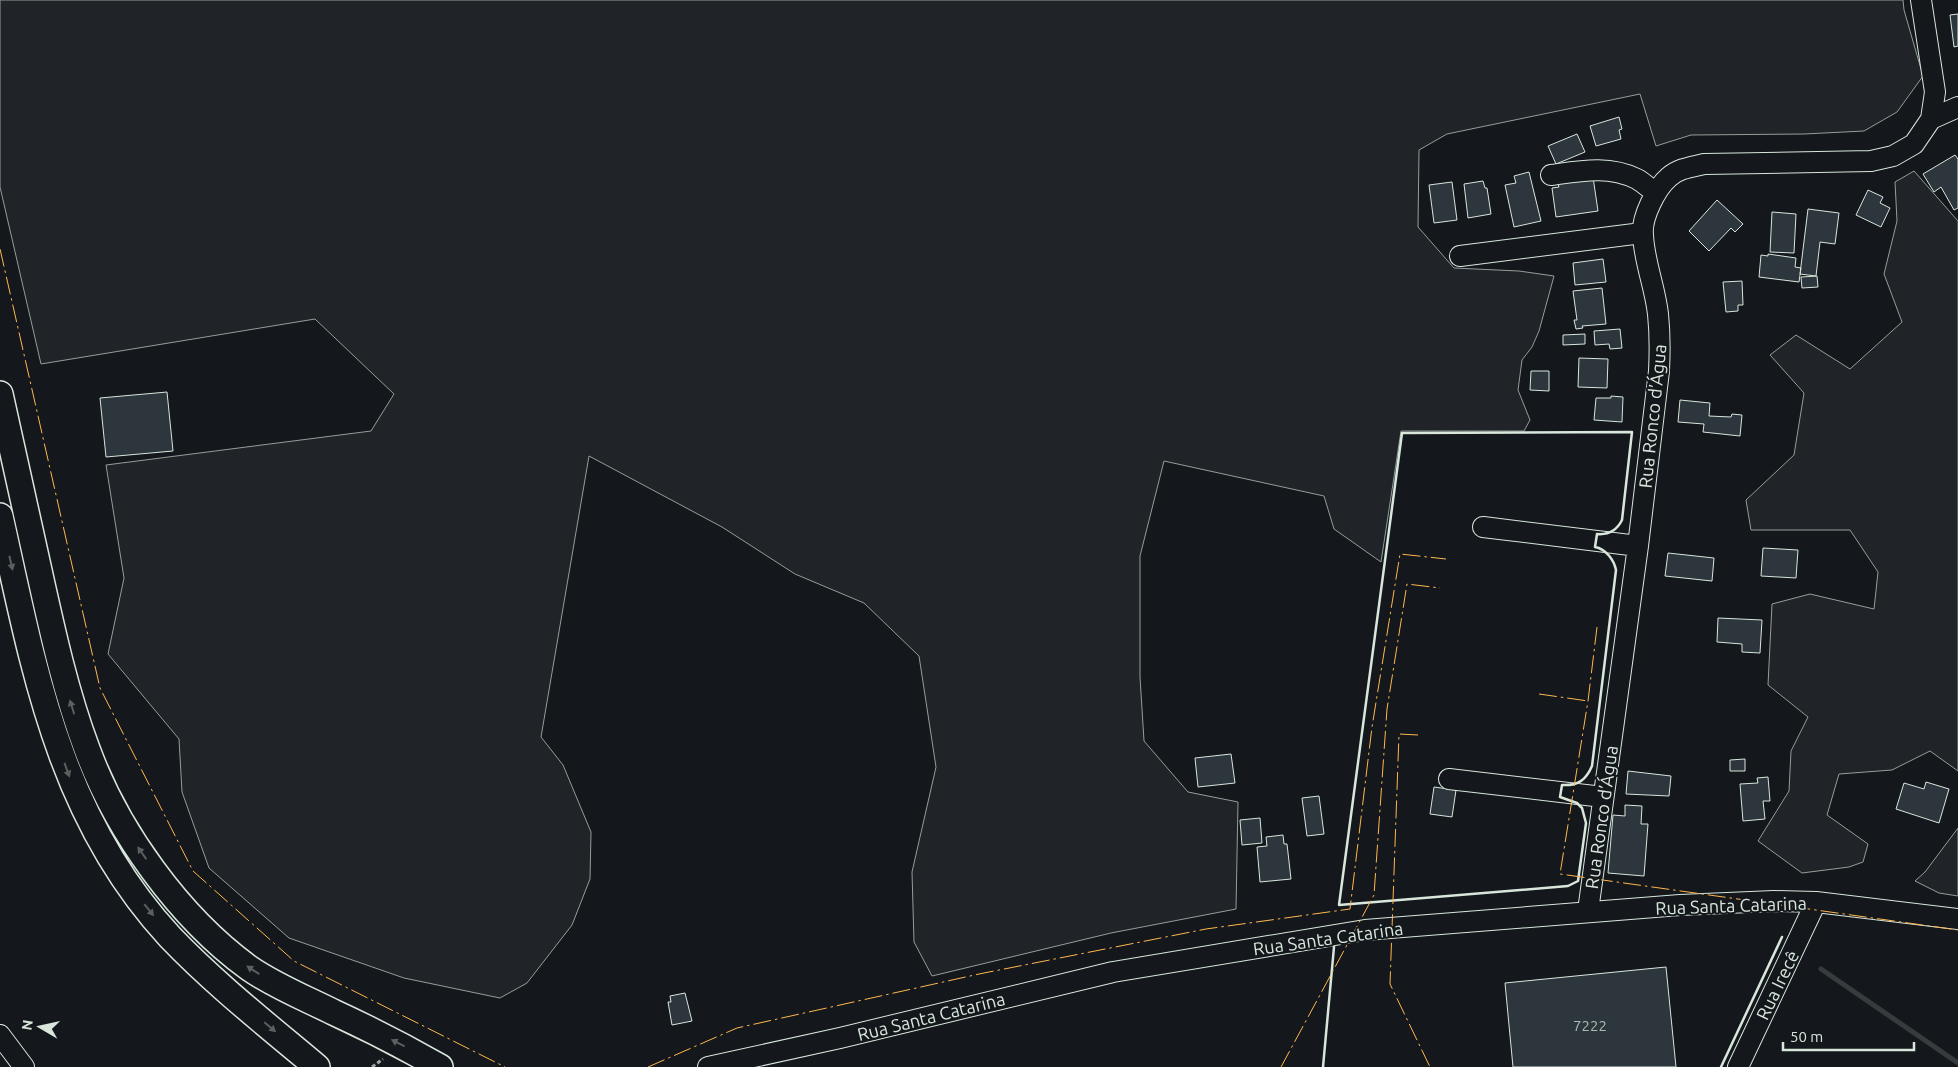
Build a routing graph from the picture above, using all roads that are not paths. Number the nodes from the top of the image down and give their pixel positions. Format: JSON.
{"nodes":[{"id":1,"x":1921,"y":0,"type":"edge"},
{"id":2,"x":1958,"y":107,"type":"edge"},
{"id":3,"x":1931,"y":119,"type":"junction"},
{"id":4,"x":1551,"y":175,"type":"dead end"},
{"id":5,"x":1656,"y":193,"type":"junction"},
{"id":6,"x":1642,"y":233,"type":"junction"},
{"id":7,"x":1460,"y":256,"type":"dead end"},
{"id":8,"x":0,"y":394,"type":"edge"},
{"id":9,"x":0,"y":516,"type":"edge"},
{"id":10,"x":1483,"y":528,"type":"dead end"},
{"id":11,"x":1638,"y":546,"type":"junction"},
{"id":12,"x":1449,"y":779,"type":"dead end"},
{"id":13,"x":1603,"y":797,"type":"junction"},
{"id":14,"x":1816,"y":902,"type":"junction"},
{"id":15,"x":1588,"y":912,"type":"junction"},
{"id":16,"x":1958,"y":919,"type":"edge"},
{"id":17,"x":0,"y":1035,"type":"edge"},
{"id":18,"x":308,"y":1063,"type":"edge"},
{"id":19,"x":24,"y":1067,"type":"edge"},
{"id":20,"x":440,"y":1067,"type":"edge"},
{"id":21,"x":708,"y":1067,"type":"edge"},
{"id":22,"x":1738,"y":1067,"type":"edge"}],
"edges":[{"from":1,"to":3,"type":"street","name":"Rua Ronco d’Água"},
{"from":2,"to":3,"type":"street"},
{"from":3,"to":5,"type":"street","name":"Rua Ronco d’Água"},
{"from":4,"to":5,"type":"street"},
{"from":5,"to":6,"type":"street","name":"Rua Ronco d’Água"},
{"from":6,"to":7,"type":"street"},
{"from":6,"to":11,"type":"street","name":"Rua Ronco d’Água"},
{"from":20,"to":8,"type":"main road","one_way":true},
{"from":9,"to":18,"type":"main road","one_way":true},
{"from":10,"to":11,"type":"street"},
{"from":11,"to":13,"type":"street","name":"Rua Ronco d’Água"},
{"from":12,"to":13,"type":"street"},
{"from":13,"to":15,"type":"street","name":"Rua Ronco d’Água"},
{"from":14,"to":15,"type":"street","name":"Rua Santa Catarina"},
{"from":14,"to":16,"type":"street","name":"Rua Santa Catarina"},
{"from":14,"to":22,"type":"street","name":"Rua Irecê"},
{"from":15,"to":21,"type":"street","name":"Rua Santa Catarina"},
{"from":17,"to":19,"type":"street"}]}
